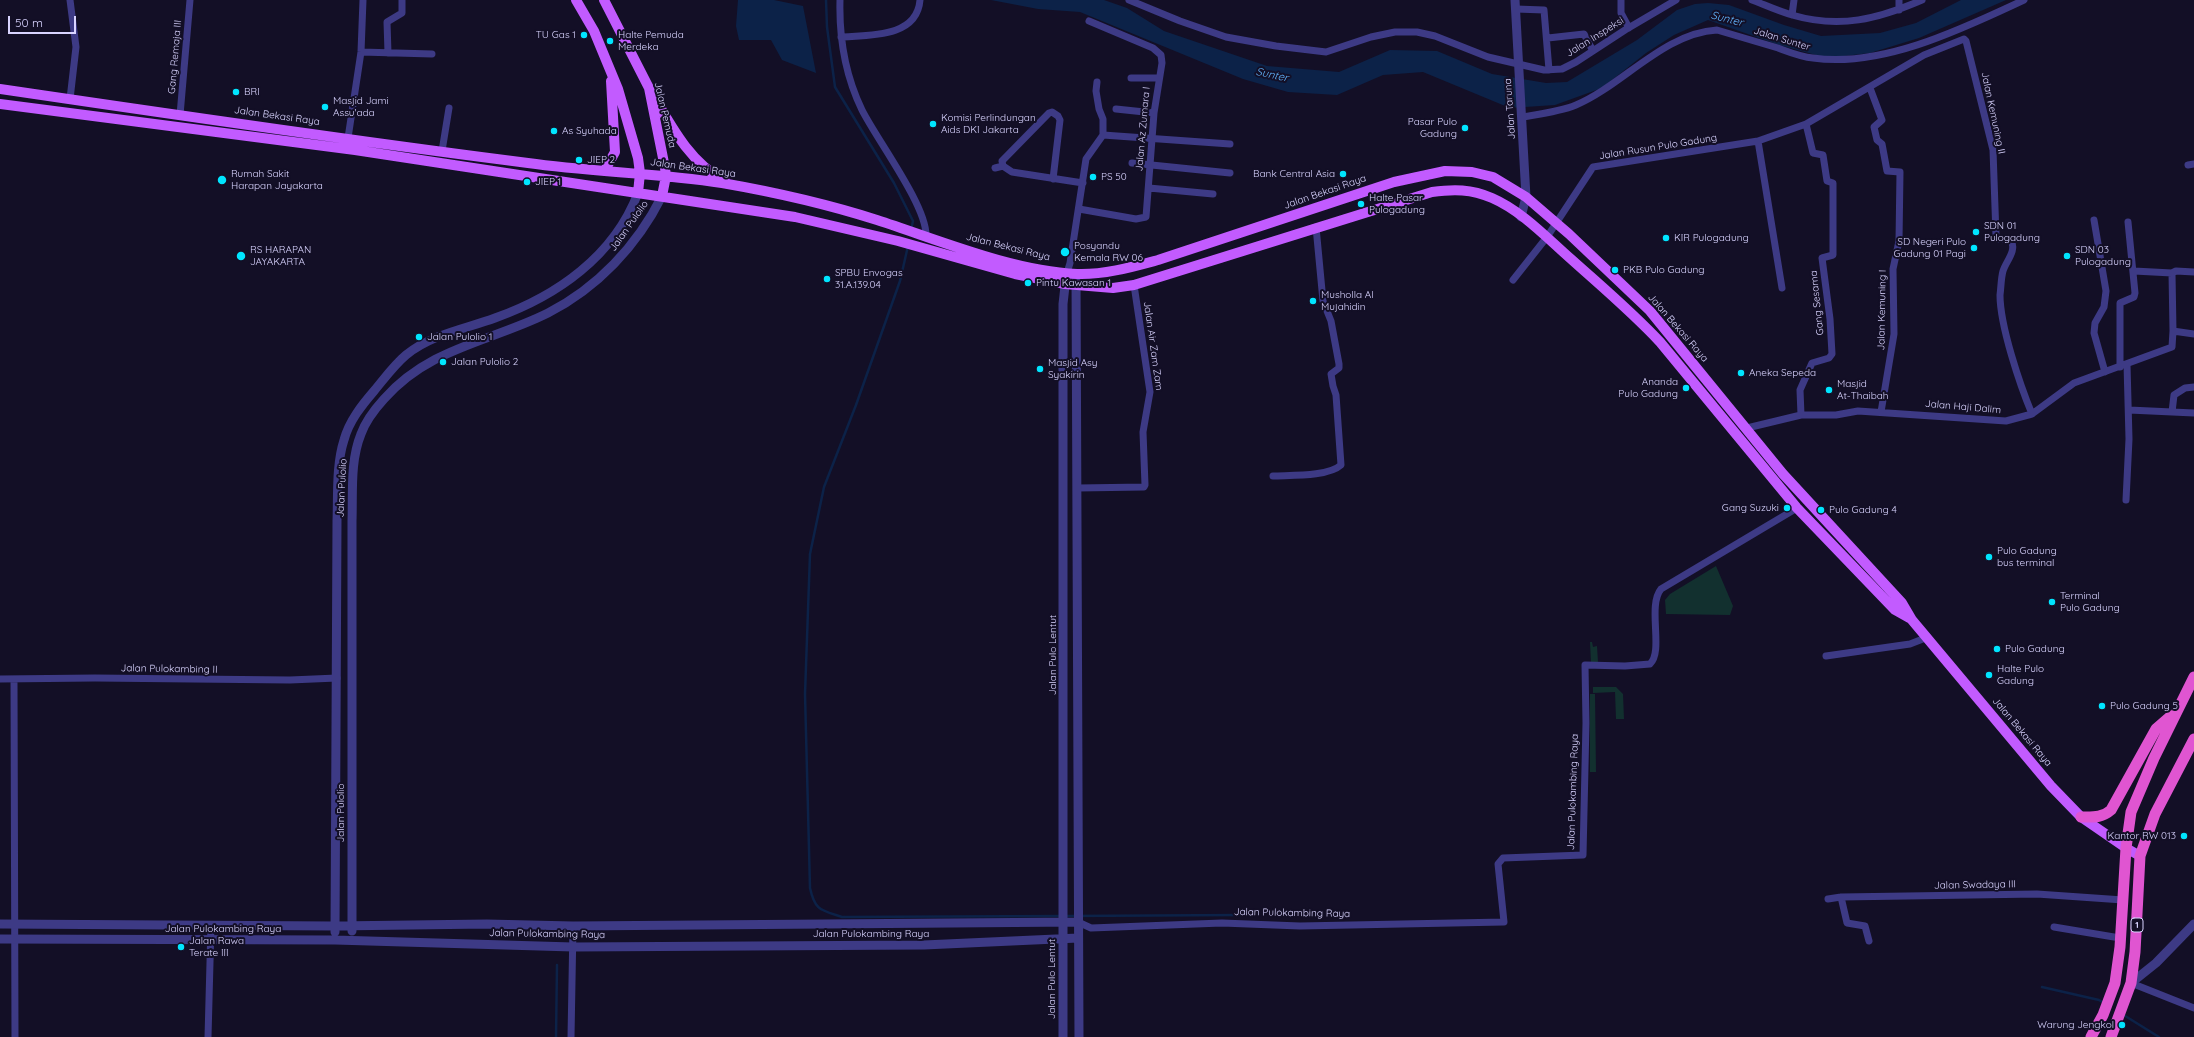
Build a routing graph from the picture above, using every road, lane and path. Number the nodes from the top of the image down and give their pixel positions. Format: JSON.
{"nodes":[{"id":1,"x":70,"y":0,"type":"edge"},
{"id":2,"x":190,"y":0,"type":"edge"},
{"id":3,"x":363,"y":0,"type":"edge"},
{"id":4,"x":402,"y":0,"type":"edge"},
{"id":5,"x":576,"y":0,"type":"edge"},
{"id":6,"x":604,"y":0,"type":"edge"},
{"id":7,"x":840,"y":0,"type":"edge"},
{"id":8,"x":920,"y":0,"type":"edge"},
{"id":9,"x":1129,"y":0,"type":"edge"},
{"id":10,"x":1621,"y":0,"type":"edge"},
{"id":11,"x":1676,"y":0,"type":"edge"},
{"id":12,"x":1752,"y":0,"type":"edge"},
{"id":13,"x":1794,"y":0,"type":"edge"},
{"id":14,"x":1899,"y":0,"type":"edge"},
{"id":15,"x":1922,"y":0,"type":"edge"},
{"id":16,"x":2024,"y":0,"type":"edge"},
{"id":17,"x":1662,"y":3,"type":"edge"},
{"id":18,"x":1515,"y":5,"type":"edge"},
{"id":19,"x":1902,"y":9,"type":"junction"},
{"id":20,"x":1792,"y":15,"type":"junction"},
{"id":21,"x":1089,"y":21,"type":"dead end"},
{"id":22,"x":1629,"y":28,"type":"junction"},
{"id":23,"x":841,"y":38,"type":"junction"},
{"id":24,"x":1548,"y":38,"type":"junction"},
{"id":25,"x":1962,"y":39,"type":"joint"},
{"id":26,"x":1593,"y":51,"type":"junction"},
{"id":27,"x":361,"y":52,"type":"junction"},
{"id":28,"x":388,"y":53,"type":"junction"},
{"id":29,"x":432,"y":54,"type":"dead end"},
{"id":30,"x":1518,"y":68,"type":"junction"},
{"id":31,"x":611,"y":69,"type":"junction"},
{"id":32,"x":1549,"y":70,"type":"junction"},
{"id":33,"x":1132,"y":78,"type":"dead end"},
{"id":34,"x":1158,"y":78,"type":"junction"},
{"id":35,"x":1097,"y":82,"type":"dead end"},
{"id":36,"x":649,"y":88,"type":"junction"},
{"id":37,"x":1870,"y":88,"type":"junction"},
{"id":38,"x":0,"y":89,"type":"edge"},
{"id":39,"x":70,"y":99,"type":"junction"},
{"id":40,"x":0,"y":104,"type":"edge"},
{"id":41,"x":449,"y":108,"type":"dead end"},
{"id":42,"x":1116,"y":109,"type":"dead end"},
{"id":43,"x":1154,"y":113,"type":"junction"},
{"id":44,"x":1522,"y":113,"type":"junction"},
{"id":45,"x":180,"y":116,"type":"junction"},
{"id":46,"x":1806,"y":124,"type":"junction"},
{"id":47,"x":1103,"y":135,"type":"junction"},
{"id":48,"x":348,"y":138,"type":"junction"},
{"id":49,"x":1152,"y":139,"type":"junction"},
{"id":50,"x":1758,"y":141,"type":"junction"},
{"id":51,"x":1230,"y":144,"type":"dead end"},
{"id":52,"x":442,"y":151,"type":"junction"},
{"id":53,"x":489,"y":158,"type":"junction"},
{"id":54,"x":1132,"y":163,"type":"dead end"},
{"id":55,"x":1150,"y":164,"type":"junction"},
{"id":56,"x":488,"y":170,"type":"junction"},
{"id":57,"x":605,"y":170,"type":"junction"},
{"id":58,"x":640,"y":173,"type":"junction"},
{"id":59,"x":1230,"y":174,"type":"dead end"},
{"id":60,"x":666,"y":176,"type":"junction"},
{"id":61,"x":1053,"y":179,"type":"junction"},
{"id":62,"x":1083,"y":183,"type":"junction"},
{"id":63,"x":732,"y":185,"type":"junction"},
{"id":64,"x":1149,"y":188,"type":"junction"},
{"id":65,"x":638,"y":193,"type":"junction"},
{"id":66,"x":1213,"y":194,"type":"dead end"},
{"id":67,"x":662,"y":196,"type":"junction"},
{"id":68,"x":1526,"y":197,"type":"junction"},
{"id":69,"x":1079,"y":209,"type":"junction"},
{"id":70,"x":1521,"y":217,"type":"junction"},
{"id":71,"x":2094,"y":220,"type":"dead end"},
{"id":72,"x":2128,"y":222,"type":"dead end"},
{"id":73,"x":1556,"y":223,"type":"junction"},
{"id":74,"x":1316,"y":227,"type":"junction"},
{"id":75,"x":923,"y":235,"type":"junction"},
{"id":76,"x":1547,"y":237,"type":"junction"},
{"id":77,"x":606,"y":248,"type":"junction"},
{"id":78,"x":621,"y":258,"type":"junction"},
{"id":79,"x":2134,"y":271,"type":"junction"},
{"id":80,"x":2194,"y":272,"type":"edge"},
{"id":81,"x":1072,"y":273,"type":"junction"},
{"id":82,"x":2172,"y":273,"type":"junction"},
{"id":83,"x":1513,"y":280,"type":"dead end"},
{"id":84,"x":1065,"y":284,"type":"junction"},
{"id":85,"x":1134,"y":285,"type":"junction"},
{"id":86,"x":1077,"y":286,"type":"junction"},
{"id":87,"x":1782,"y":288,"type":"dead end"},
{"id":88,"x":494,"y":319,"type":"junction"},
{"id":89,"x":2173,"y":331,"type":"junction"},
{"id":90,"x":501,"y":332,"type":"junction"},
{"id":91,"x":2194,"y":334,"type":"edge"},
{"id":92,"x":2124,"y":366,"type":"junction"},
{"id":93,"x":2105,"y":372,"type":"junction"},
{"id":94,"x":2194,"y":387,"type":"edge"},
{"id":95,"x":2129,"y":410,"type":"junction"},
{"id":96,"x":1881,"y":412,"type":"junction"},
{"id":97,"x":2172,"y":412,"type":"junction"},
{"id":98,"x":2194,"y":413,"type":"edge"},
{"id":99,"x":2032,"y":414,"type":"junction"},
{"id":100,"x":1801,"y":416,"type":"junction"},
{"id":101,"x":1747,"y":428,"type":"junction"},
{"id":102,"x":1273,"y":476,"type":"dead end"},
{"id":103,"x":1078,"y":488,"type":"junction"},
{"id":104,"x":2126,"y":500,"type":"dead end"},
{"id":105,"x":1797,"y":508,"type":"junction"},
{"id":106,"x":337,"y":521,"type":"junction"},
{"id":107,"x":352,"y":521,"type":"junction"},
{"id":108,"x":1857,"y":555,"type":"junction"},
{"id":109,"x":1849,"y":563,"type":"junction"},
{"id":110,"x":337,"y":564,"type":"junction"},
{"id":111,"x":352,"y":564,"type":"junction"},
{"id":112,"x":1912,"y":620,"type":"junction"},
{"id":113,"x":1928,"y":637,"type":"junction"},
{"id":114,"x":1826,"y":656,"type":"dead end"},
{"id":115,"x":2194,"y":677,"type":"edge"},
{"id":116,"x":337,"y":678,"type":"junction"},
{"id":117,"x":0,"y":679,"type":"edge"},
{"id":118,"x":14,"y":679,"type":"junction"},
{"id":119,"x":2179,"y":705,"type":"junction"},
{"id":120,"x":2194,"y":739,"type":"edge"},
{"id":121,"x":2080,"y":817,"type":"junction"},
{"id":122,"x":2126,"y":848,"type":"junction"},
{"id":123,"x":2140,"y":856,"type":"junction"},
{"id":124,"x":1841,"y":897,"type":"junction"},
{"id":125,"x":1828,"y":899,"type":"dead end"},
{"id":126,"x":2123,"y":900,"type":"junction"},
{"id":127,"x":1078,"y":921,"type":"junction"},
{"id":128,"x":1064,"y":922,"type":"junction"},
{"id":129,"x":0,"y":924,"type":"edge"},
{"id":130,"x":2194,"y":924,"type":"edge"},
{"id":131,"x":13,"y":925,"type":"junction"},
{"id":132,"x":211,"y":925,"type":"junction"},
{"id":133,"x":335,"y":926,"type":"junction"},
{"id":134,"x":352,"y":926,"type":"junction"},
{"id":135,"x":573,"y":926,"type":"junction"},
{"id":136,"x":2054,"y":927,"type":"dead end"},
{"id":137,"x":1091,"y":928,"type":"junction"},
{"id":138,"x":1078,"y":938,"type":"junction"},
{"id":139,"x":2120,"y":938,"type":"junction"},
{"id":140,"x":0,"y":939,"type":"edge"},
{"id":141,"x":1064,"y":939,"type":"junction"},
{"id":142,"x":13,"y":940,"type":"junction"},
{"id":143,"x":211,"y":940,"type":"junction"},
{"id":144,"x":335,"y":940,"type":"junction"},
{"id":145,"x":352,"y":940,"type":"junction"},
{"id":146,"x":1869,"y":941,"type":"dead end"},
{"id":147,"x":573,"y":947,"type":"junction"},
{"id":148,"x":2129,"y":988,"type":"junction"},
{"id":149,"x":2194,"y":1008,"type":"edge"},
{"id":150,"x":15,"y":1037,"type":"edge"},
{"id":151,"x":208,"y":1037,"type":"edge"},
{"id":152,"x":571,"y":1037,"type":"edge"},
{"id":153,"x":1063,"y":1037,"type":"edge"},
{"id":154,"x":1079,"y":1037,"type":"edge"},
{"id":155,"x":2091,"y":1037,"type":"edge"},
{"id":156,"x":2111,"y":1037,"type":"edge"}],
"edges":[{"from":1,"to":39,"type":"street"},
{"from":2,"to":45,"type":"street","name":"Gang Remaja III"},
{"from":3,"to":27,"type":"street"},
{"from":4,"to":28,"type":"street"},
{"from":5,"to":31,"type":"main road"},
{"from":6,"to":36,"type":"main road","name":"Jalan Pemuda"},
{"from":7,"to":23,"type":"street"},
{"from":8,"to":23,"type":"street"},
{"from":9,"to":30,"type":"street","name":"Jalan Inspeksi"},
{"from":10,"to":22,"type":"street"},
{"from":11,"to":17,"type":"street","name":"Jalan Inspeksi"},
{"from":12,"to":20,"type":"street"},
{"from":13,"to":20,"type":"street"},
{"from":14,"to":19,"type":"street"},
{"from":15,"to":19,"type":"street"},
{"from":16,"to":44,"type":"street","name":"Jalan Sunter"},
{"from":17,"to":22,"type":"street","name":"Jalan Inspeksi"},
{"from":18,"to":24,"type":"street"},
{"from":18,"to":30,"type":"street","name":"Jalan Taruna"},
{"from":19,"to":20,"type":"street"},
{"from":21,"to":34,"type":"street","name":"Jalan Az Zumara I"},
{"from":22,"to":26,"type":"street","name":"Jalan Inspeksi"},
{"from":23,"to":75,"type":"street"},
{"from":24,"to":26,"type":"street"},
{"from":24,"to":32,"type":"street"},
{"from":25,"to":37,"type":"street","name":"Jalan Rusun Pulo Gadung"},
{"from":25,"to":99,"type":"street","name":"Jalan Kemuning II"},
{"from":26,"to":32,"type":"street","name":"Jalan Inspeksi"},
{"from":27,"to":28,"type":"street"},
{"from":27,"to":48,"type":"street"},
{"from":28,"to":29,"type":"street"},
{"from":30,"to":32,"type":"street","name":"Jalan Inspeksi"},
{"from":30,"to":44,"type":"street","name":"Jalan Taruna"},
{"from":31,"to":57,"type":"main road"},
{"from":31,"to":58,"type":"main road"},
{"from":33,"to":34,"type":"street"},
{"from":34,"to":43,"type":"street","name":"Jalan Az Zumara I"},
{"from":35,"to":47,"type":"street"},
{"from":36,"to":60,"type":"main road","name":"Jalan Pemuda"},
{"from":36,"to":63,"type":"main road"},
{"from":37,"to":46,"type":"street","name":"Jalan Rusun Pulo Gadung"},
{"from":37,"to":96,"type":"street","name":"Jalan Kemuning I"},
{"from":38,"to":39,"type":"main road","name":"Jalan Bekasi Raya"},
{"from":39,"to":45,"type":"main road","name":"Jalan Bekasi Raya"},
{"from":40,"to":56,"type":"main road","name":"Jalan Bekasi Raya"},
{"from":41,"to":52,"type":"street"},
{"from":42,"to":43,"type":"street"},
{"from":43,"to":49,"type":"street","name":"Jalan Az Zumara I"},
{"from":44,"to":68,"type":"street","name":"Jalan Taruna"},
{"from":45,"to":48,"type":"main road","name":"Jalan Bekasi Raya"},
{"from":46,"to":50,"type":"street","name":"Jalan Rusun Pulo Gadung"},
{"from":46,"to":100,"type":"street","name":"Gang Sesama"},
{"from":47,"to":49,"type":"street"},
{"from":47,"to":62,"type":"street"},
{"from":48,"to":52,"type":"main road","name":"Jalan Bekasi Raya"},
{"from":49,"to":51,"type":"street"},
{"from":49,"to":55,"type":"street","name":"Jalan Az Zumara I"},
{"from":50,"to":73,"type":"street","name":"Jalan Rusun Pulo Gadung"},
{"from":50,"to":87,"type":"street"},
{"from":52,"to":53,"type":"main road","name":"Jalan Bekasi Raya"},
{"from":53,"to":56,"type":"main road"},
{"from":53,"to":57,"type":"main road","name":"Jalan Bekasi Raya"},
{"from":54,"to":55,"type":"street"},
{"from":55,"to":59,"type":"street"},
{"from":55,"to":64,"type":"street","name":"Jalan Az Zumara I"},
{"from":56,"to":65,"type":"main road","name":"Jalan Bekasi Raya"},
{"from":57,"to":58,"type":"main road","name":"Jalan Bekasi Raya"},
{"from":58,"to":60,"type":"main road","name":"Jalan Bekasi Raya"},
{"from":58,"to":65,"type":"main road"},
{"from":60,"to":63,"type":"main road","name":"Jalan Bekasi Raya"},
{"from":60,"to":67,"type":"main road","name":"Jalan Pemuda"},
{"from":61,"to":61,"type":"street"},
{"from":61,"to":62,"type":"street"},
{"from":62,"to":69,"type":"street"},
{"from":63,"to":75,"type":"main road","name":"Jalan Bekasi Raya"},
{"from":64,"to":66,"type":"street"},
{"from":64,"to":69,"type":"street","name":"Jalan Az Zumara I"},
{"from":65,"to":67,"type":"main road","name":"Jalan Bekasi Raya"},
{"from":65,"to":77,"type":"street","name":"Jalan Pulolio"},
{"from":67,"to":78,"type":"street","name":"Jalan Pulolio"},
{"from":67,"to":84,"type":"main road","name":"Jalan Bekasi Raya"},
{"from":68,"to":70,"type":"street","name":"Jalan Taruna"},
{"from":68,"to":73,"type":"main road","name":"Jalan Bekasi Raya"},
{"from":68,"to":81,"type":"main road","name":"Jalan Bekasi Raya"},
{"from":69,"to":81,"type":"street"},
{"from":70,"to":74,"type":"main road","name":"Jalan Bekasi Raya"},
{"from":70,"to":76,"type":"main road","name":"Jalan Bekasi Raya"},
{"from":71,"to":93,"type":"street"},
{"from":72,"to":79,"type":"street"},
{"from":73,"to":76,"type":"street","name":"Jalan Rusun Pulo Gadung"},
{"from":73,"to":101,"type":"main road","name":"Jalan Bekasi Raya"},
{"from":74,"to":85,"type":"main road","name":"Jalan Bekasi Raya"},
{"from":74,"to":102,"type":"street"},
{"from":75,"to":81,"type":"main road","name":"Jalan Bekasi Raya"},
{"from":76,"to":83,"type":"street","name":"Jalan Rusun Pulo Gadung"},
{"from":76,"to":105,"type":"main road","name":"Jalan Bekasi Raya"},
{"from":77,"to":78,"type":"street"},
{"from":77,"to":88,"type":"street","name":"Jalan Pulolio"},
{"from":78,"to":90,"type":"street","name":"Jalan Pulolio"},
{"from":79,"to":82,"type":"street"},
{"from":79,"to":92,"type":"street"},
{"from":80,"to":82,"type":"street"},
{"from":81,"to":84,"type":"street","name":"Jalan Pulo Lentut"},
{"from":81,"to":86,"type":"street"},
{"from":82,"to":89,"type":"street"},
{"from":84,"to":86,"type":"main road","name":"Jalan Bekasi Raya"},
{"from":84,"to":128,"type":"street","name":"Jalan Pulo Lentut"},
{"from":85,"to":86,"type":"main road","name":"Jalan Bekasi Raya"},
{"from":85,"to":103,"type":"street","name":"Jalan Air Zam Zam"},
{"from":86,"to":103,"type":"street"},
{"from":88,"to":90,"type":"street"},
{"from":88,"to":106,"type":"street","name":"Jalan Pulolio"},
{"from":89,"to":91,"type":"street"},
{"from":89,"to":92,"type":"street","name":"Jalan Haji Dalim"},
{"from":90,"to":107,"type":"street","name":"Jalan Pulolio"},
{"from":92,"to":93,"type":"street","name":"Jalan Haji Dalim"},
{"from":92,"to":95,"type":"street"},
{"from":93,"to":99,"type":"street","name":"Jalan Haji Dalim"},
{"from":94,"to":97,"type":"street"},
{"from":95,"to":97,"type":"street"},
{"from":95,"to":104,"type":"street"},
{"from":96,"to":99,"type":"street","name":"Jalan Haji Dalim"},
{"from":96,"to":100,"type":"street","name":"Jalan Haji Dalim"},
{"from":97,"to":98,"type":"street"},
{"from":100,"to":101,"type":"street","name":"Jalan Haji Dalim"},
{"from":101,"to":108,"type":"main road","name":"Jalan Bekasi Raya"},
{"from":103,"to":127,"type":"street"},
{"from":105,"to":109,"type":"main road","name":"Jalan Bekasi Raya"},
{"from":105,"to":137,"type":"street","name":"Jalan Pulokambing Raya"},
{"from":106,"to":107,"type":"street"},
{"from":106,"to":110,"type":"street","name":"Jalan Pulolio"},
{"from":107,"to":111,"type":"street","name":"Jalan Pulolio"},
{"from":108,"to":109,"type":"main road"},
{"from":108,"to":112,"type":"main road","name":"Jalan Bekasi Raya"},
{"from":109,"to":112,"type":"main road","name":"Jalan Bekasi Raya"},
{"from":110,"to":111,"type":"street"},
{"from":110,"to":116,"type":"street","name":"Jalan Pulolio"},
{"from":111,"to":134,"type":"street","name":"Jalan Pulolio"},
{"from":112,"to":113,"type":"main road","name":"Jalan Bekasi Raya"},
{"from":113,"to":114,"type":"street"},
{"from":113,"to":121,"type":"main road","name":"Jalan Bekasi Raya"},
{"from":115,"to":119,"type":"highway","number":"1"},
{"from":116,"to":118,"type":"street","name":"Jalan Pulokambing II"},
{"from":116,"to":133,"type":"street","name":"Jalan Pulolio"},
{"from":117,"to":118,"type":"street","name":"Jalan Pulokambing II"},
{"from":118,"to":131,"type":"street"},
{"from":119,"to":121,"type":"highway"},
{"from":119,"to":122,"type":"highway","number":"1"},
{"from":120,"to":123,"type":"highway","number":"1"},
{"from":121,"to":122,"type":"main road","name":"Jalan Bekasi Raya"},
{"from":122,"to":123,"type":"main road","name":"Jalan Bekasi Raya"},
{"from":122,"to":126,"type":"highway","number":"1"},
{"from":123,"to":148,"type":"highway","number":"1"},
{"from":124,"to":125,"type":"street","name":"Jalan Swadaya III"},
{"from":124,"to":126,"type":"street","name":"Jalan Swadaya III"},
{"from":124,"to":146,"type":"street"},
{"from":126,"to":139,"type":"highway","number":"1"},
{"from":127,"to":128,"type":"street","name":"Jalan Pulokambing Raya"},
{"from":127,"to":137,"type":"street","name":"Jalan Pulokambing Raya"},
{"from":127,"to":138,"type":"street"},
{"from":128,"to":135,"type":"street","name":"Jalan Pulokambing Raya"},
{"from":128,"to":141,"type":"street","name":"Jalan Pulo Lentut"},
{"from":129,"to":131,"type":"street","name":"Jalan Pulokambing Raya"},
{"from":130,"to":148,"type":"street"},
{"from":131,"to":132,"type":"street","name":"Jalan Pulokambing Raya"},
{"from":131,"to":142,"type":"street"},
{"from":132,"to":133,"type":"street","name":"Jalan Pulokambing Raya"},
{"from":132,"to":143,"type":"street"},
{"from":133,"to":134,"type":"street","name":"Jalan Pulokambing Raya"},
{"from":133,"to":144,"type":"street","name":"Jalan Pulolio"},
{"from":134,"to":135,"type":"street","name":"Jalan Pulokambing Raya"},
{"from":134,"to":145,"type":"street","name":"Jalan Pulolio"},
{"from":135,"to":147,"type":"street"},
{"from":136,"to":139,"type":"street"},
{"from":137,"to":138,"type":"street"},
{"from":138,"to":141,"type":"street","name":"Jalan Pulokambing Raya"},
{"from":138,"to":154,"type":"street"},
{"from":139,"to":155,"type":"highway","number":"1"},
{"from":140,"to":142,"type":"street","name":"Jalan Pulokambing Raya"},
{"from":141,"to":147,"type":"street","name":"Jalan Pulokambing Raya"},
{"from":141,"to":153,"type":"street","name":"Jalan Pulo Lentut"},
{"from":142,"to":143,"type":"street","name":"Jalan Pulokambing Raya"},
{"from":142,"to":150,"type":"street"},
{"from":143,"to":144,"type":"street","name":"Jalan Pulokambing Raya"},
{"from":143,"to":151,"type":"street"},
{"from":144,"to":145,"type":"street","name":"Jalan Pulokambing Raya"},
{"from":145,"to":147,"type":"street","name":"Jalan Pulokambing Raya"},
{"from":147,"to":152,"type":"street"},
{"from":148,"to":149,"type":"street"},
{"from":148,"to":156,"type":"highway","number":"1"}]}
